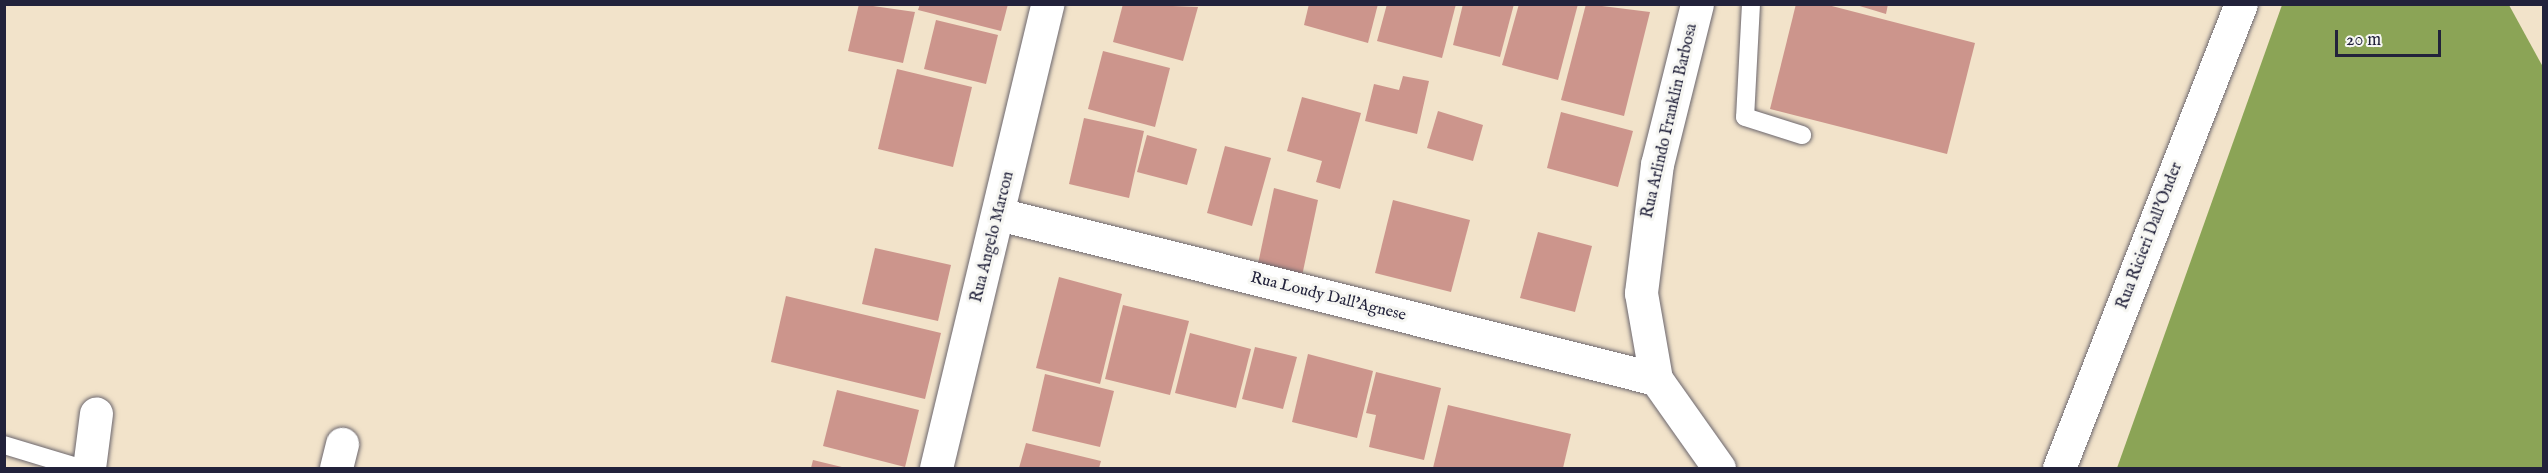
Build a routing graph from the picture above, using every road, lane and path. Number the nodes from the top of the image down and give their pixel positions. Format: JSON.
{"nodes":[{"id":1,"x":1047,"y":4,"type":"edge"},
{"id":2,"x":1697,"y":4,"type":"edge"},
{"id":3,"x":1751,"y":4,"type":"edge"},
{"id":4,"x":2241,"y":4,"type":"edge"},
{"id":5,"x":1802,"y":135,"type":"dead end"},
{"id":6,"x":999,"y":214,"type":"junction"},
{"id":7,"x":1656,"y":379,"type":"junction"},
{"id":8,"x":96,"y":413,"type":"dead end"},
{"id":9,"x":4,"y":445,"type":"edge"},
{"id":10,"x":80,"y":468,"type":"edge"},
{"id":11,"x":89,"y":468,"type":"edge"},
{"id":12,"x":936,"y":468,"type":"edge"},
{"id":13,"x":1719,"y":468,"type":"edge"},
{"id":14,"x":2059,"y":468,"type":"edge"}],
"edges":[{"from":1,"to":6,"type":"street","name":"Rua Angelo Marcon"},
{"from":2,"to":7,"type":"street","name":"Rua Arlindo Franklin Barbosa"},
{"from":3,"to":5,"type":"lane"},
{"from":4,"to":14,"type":"street","name":"Rua Ricieri Dall'Onder"},
{"from":6,"to":7,"type":"street","name":"Rua Loudy Dall'Agnese"},
{"from":6,"to":12,"type":"street","name":"Rua Angelo Marcon"},
{"from":7,"to":13,"type":"street","name":"Rua Arlindo Franklin Barbosa"},
{"from":8,"to":11,"type":"street"},
{"from":9,"to":10,"type":"lane"}]}
